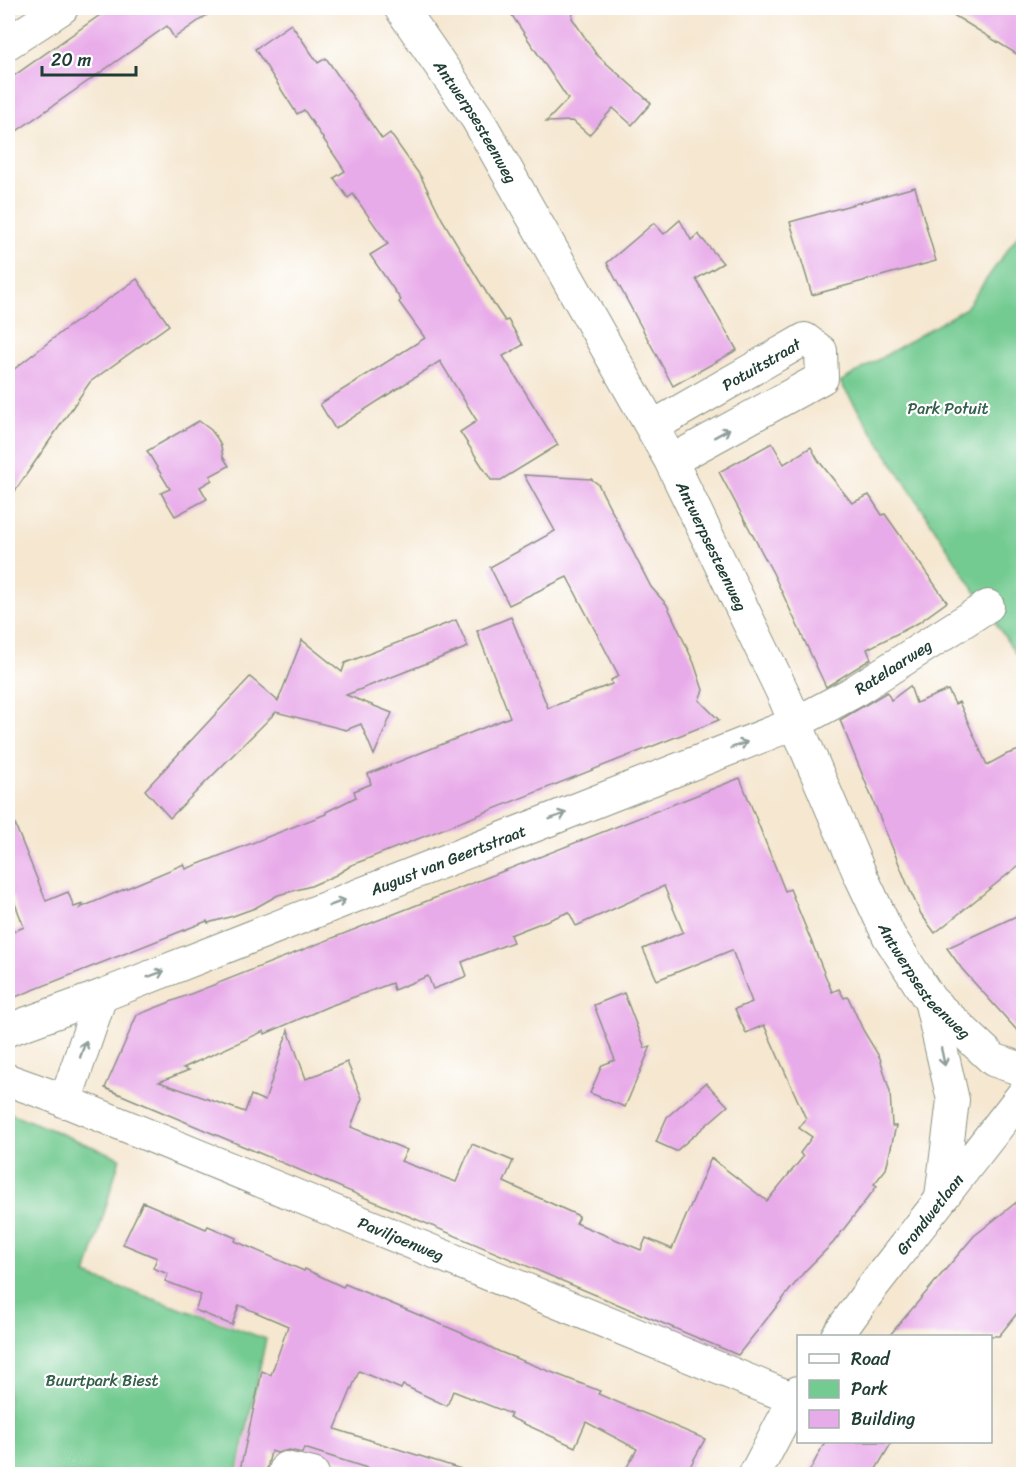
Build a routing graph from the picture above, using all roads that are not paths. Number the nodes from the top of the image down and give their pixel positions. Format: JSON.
{"nodes":[{"id":1,"x":62,"y":8,"type":"edge"},
{"id":2,"x":402,"y":8,"type":"edge"},
{"id":3,"x":8,"y":43,"type":"edge"},
{"id":4,"x":652,"y":427,"type":"junction"},
{"id":5,"x":671,"y":461,"type":"junction"},
{"id":6,"x":988,"y":606,"type":"dead end"},
{"id":7,"x":796,"y":723,"type":"junction"},
{"id":8,"x":101,"y":996,"type":"junction"},
{"id":9,"x":930,"y":1000,"type":"junction"},
{"id":10,"x":8,"y":1030,"type":"edge"},
{"id":11,"x":1023,"y":1070,"type":"edge"},
{"id":12,"x":8,"y":1080,"type":"edge"},
{"id":13,"x":1023,"y":1093,"type":"edge"},
{"id":14,"x":65,"y":1102,"type":"junction"},
{"id":15,"x":941,"y":1198,"type":"junction"},
{"id":16,"x":838,"y":1335,"type":"edge"},
{"id":17,"x":796,"y":1396,"type":"edge"},
{"id":18,"x":284,"y":1474,"type":"edge"},
{"id":19,"x":313,"y":1474,"type":"edge"},
{"id":20,"x":755,"y":1474,"type":"edge"}],
"edges":[{"from":1,"to":3,"type":"street"},
{"from":2,"to":4,"type":"main road","name":"Antwerpsesteenweg"},
{"from":4,"to":5,"type":"main road","name":"Antwerpsesteenweg"},
{"from":5,"to":4,"type":"street","name":"Potuitstraat","one_way":true},
{"from":5,"to":7,"type":"main road","name":"Antwerpsesteenweg"},
{"from":6,"to":7,"type":"street","name":"Ratelaarweg"},
{"from":8,"to":7,"type":"street","name":"August van Geertstraat","one_way":true},
{"from":7,"to":9,"type":"main road","name":"Antwerpsesteenweg"},
{"from":8,"to":10,"type":"street","name":"August van Geertstraat"},
{"from":14,"to":8,"type":"street","one_way":true},
{"from":9,"to":11,"type":"main road","name":"Antwerpsesteenweg"},
{"from":9,"to":15,"type":"street","one_way":true},
{"from":12,"to":14,"type":"street","name":"Paviljoenweg"},
{"from":13,"to":15,"type":"street","name":"Grondwetlaan"},
{"from":14,"to":17,"type":"street","name":"Paviljoenweg"},
{"from":15,"to":16,"type":"street","name":"Grondwetlaan"},
{"from":17,"to":20,"type":"street"},
{"from":18,"to":19,"type":"street"}]}
